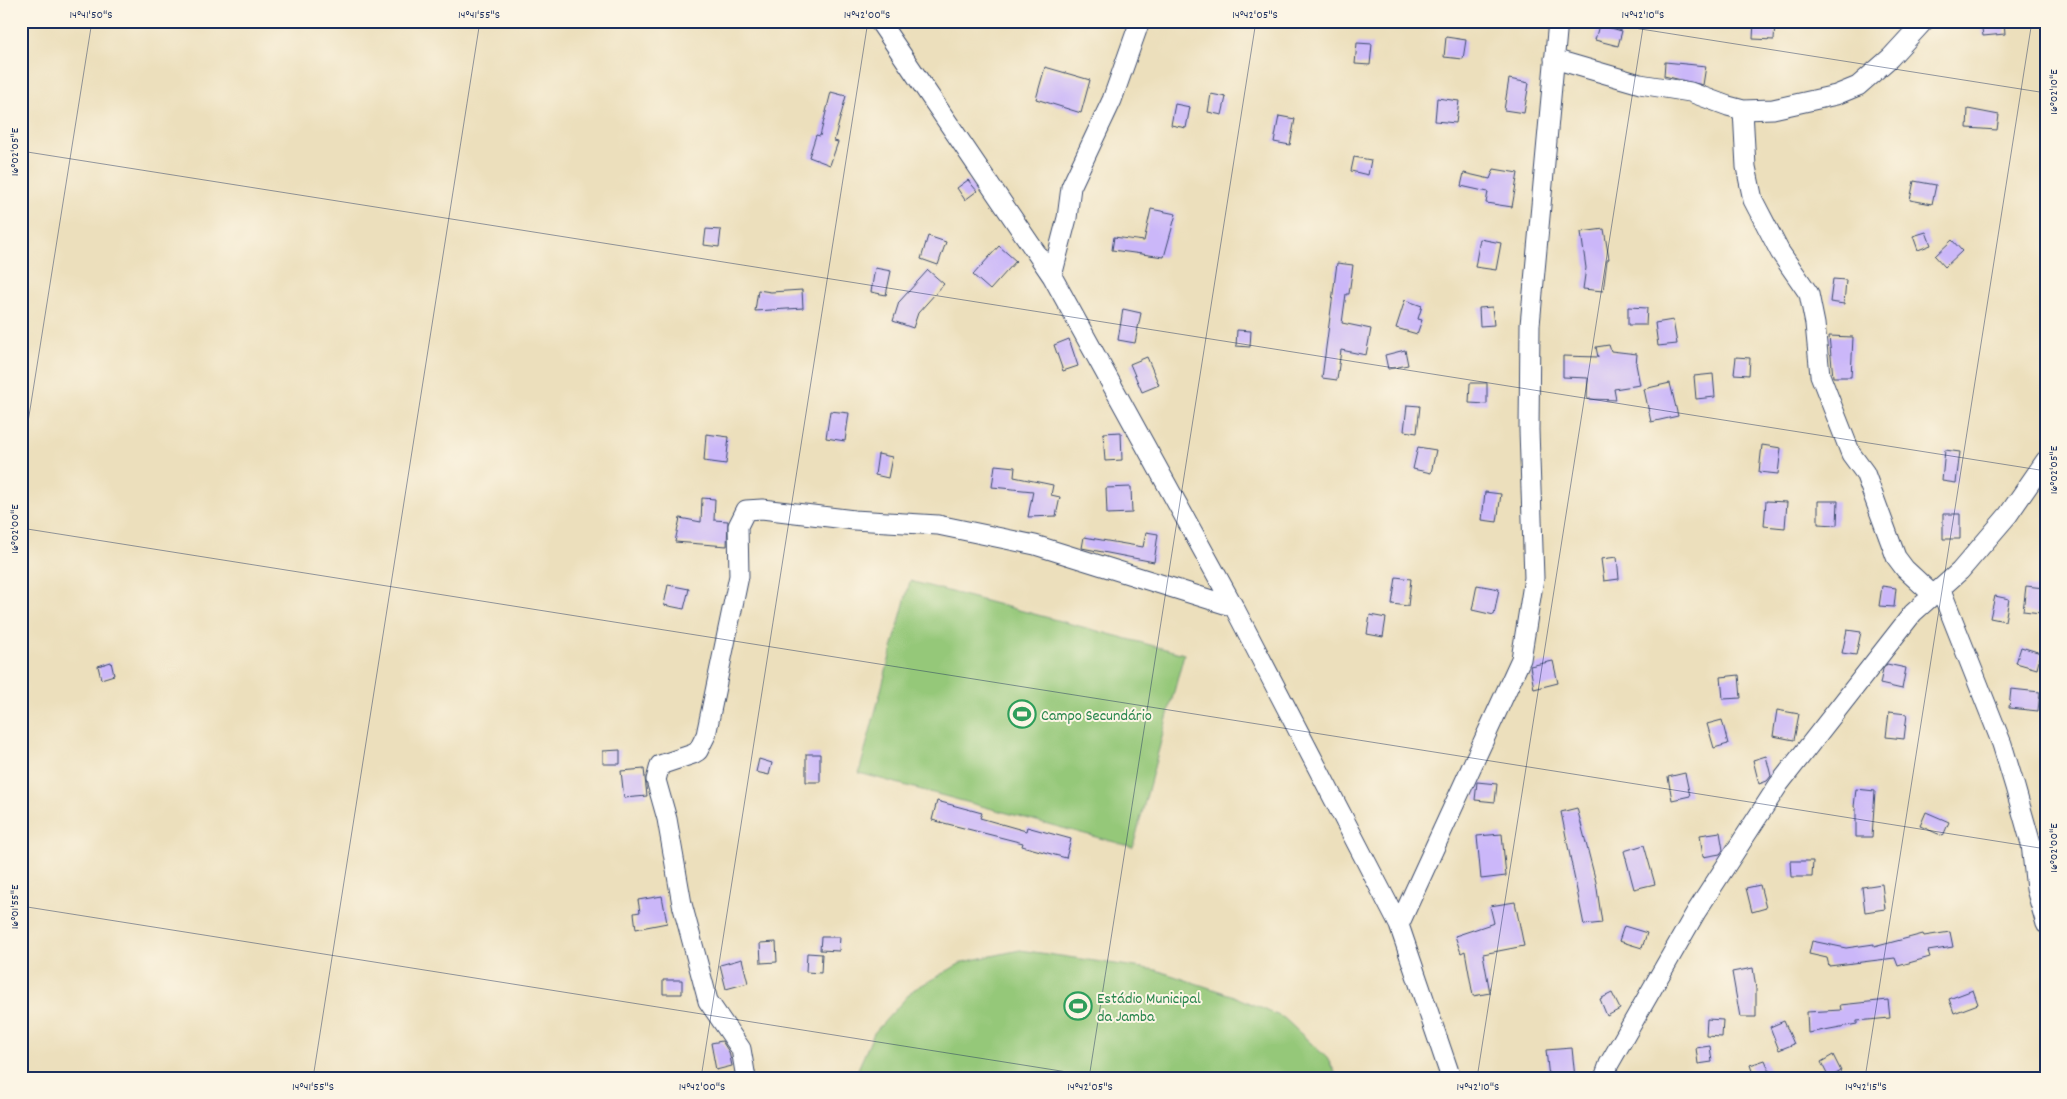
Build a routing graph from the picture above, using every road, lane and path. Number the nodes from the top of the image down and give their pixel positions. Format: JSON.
{"nodes":[{"id":1,"x":879,"y":21,"type":"edge"},
{"id":2,"x":1140,"y":21,"type":"edge"},
{"id":3,"x":1558,"y":21,"type":"edge"},
{"id":4,"x":1924,"y":21,"type":"edge"},
{"id":5,"x":1554,"y":59,"type":"junction"},
{"id":6,"x":1743,"y":110,"type":"junction"},
{"id":7,"x":1052,"y":276,"type":"junction"},
{"id":8,"x":2046,"y":460,"type":"edge"},
{"id":9,"x":1937,"y":593,"type":"junction"},
{"id":10,"x":1234,"y":607,"type":"junction"},
{"id":11,"x":2046,"y":924,"type":"edge"},
{"id":12,"x":1399,"y":925,"type":"junction"},
{"id":13,"x":746,"y":1078,"type":"edge"},
{"id":14,"x":1451,"y":1078,"type":"edge"},
{"id":15,"x":1604,"y":1078,"type":"edge"}],
"edges":[{"from":1,"to":7,"type":"street"},
{"from":2,"to":7,"type":"street"},
{"from":3,"to":5,"type":"street"},
{"from":4,"to":6,"type":"street"},
{"from":5,"to":6,"type":"street"},
{"from":5,"to":12,"type":"street"},
{"from":6,"to":9,"type":"street"},
{"from":7,"to":10,"type":"street"},
{"from":8,"to":9,"type":"street"},
{"from":9,"to":11,"type":"street"},
{"from":9,"to":15,"type":"street"},
{"from":10,"to":12,"type":"street"},
{"from":10,"to":13,"type":"street"},
{"from":12,"to":14,"type":"street"}]}
